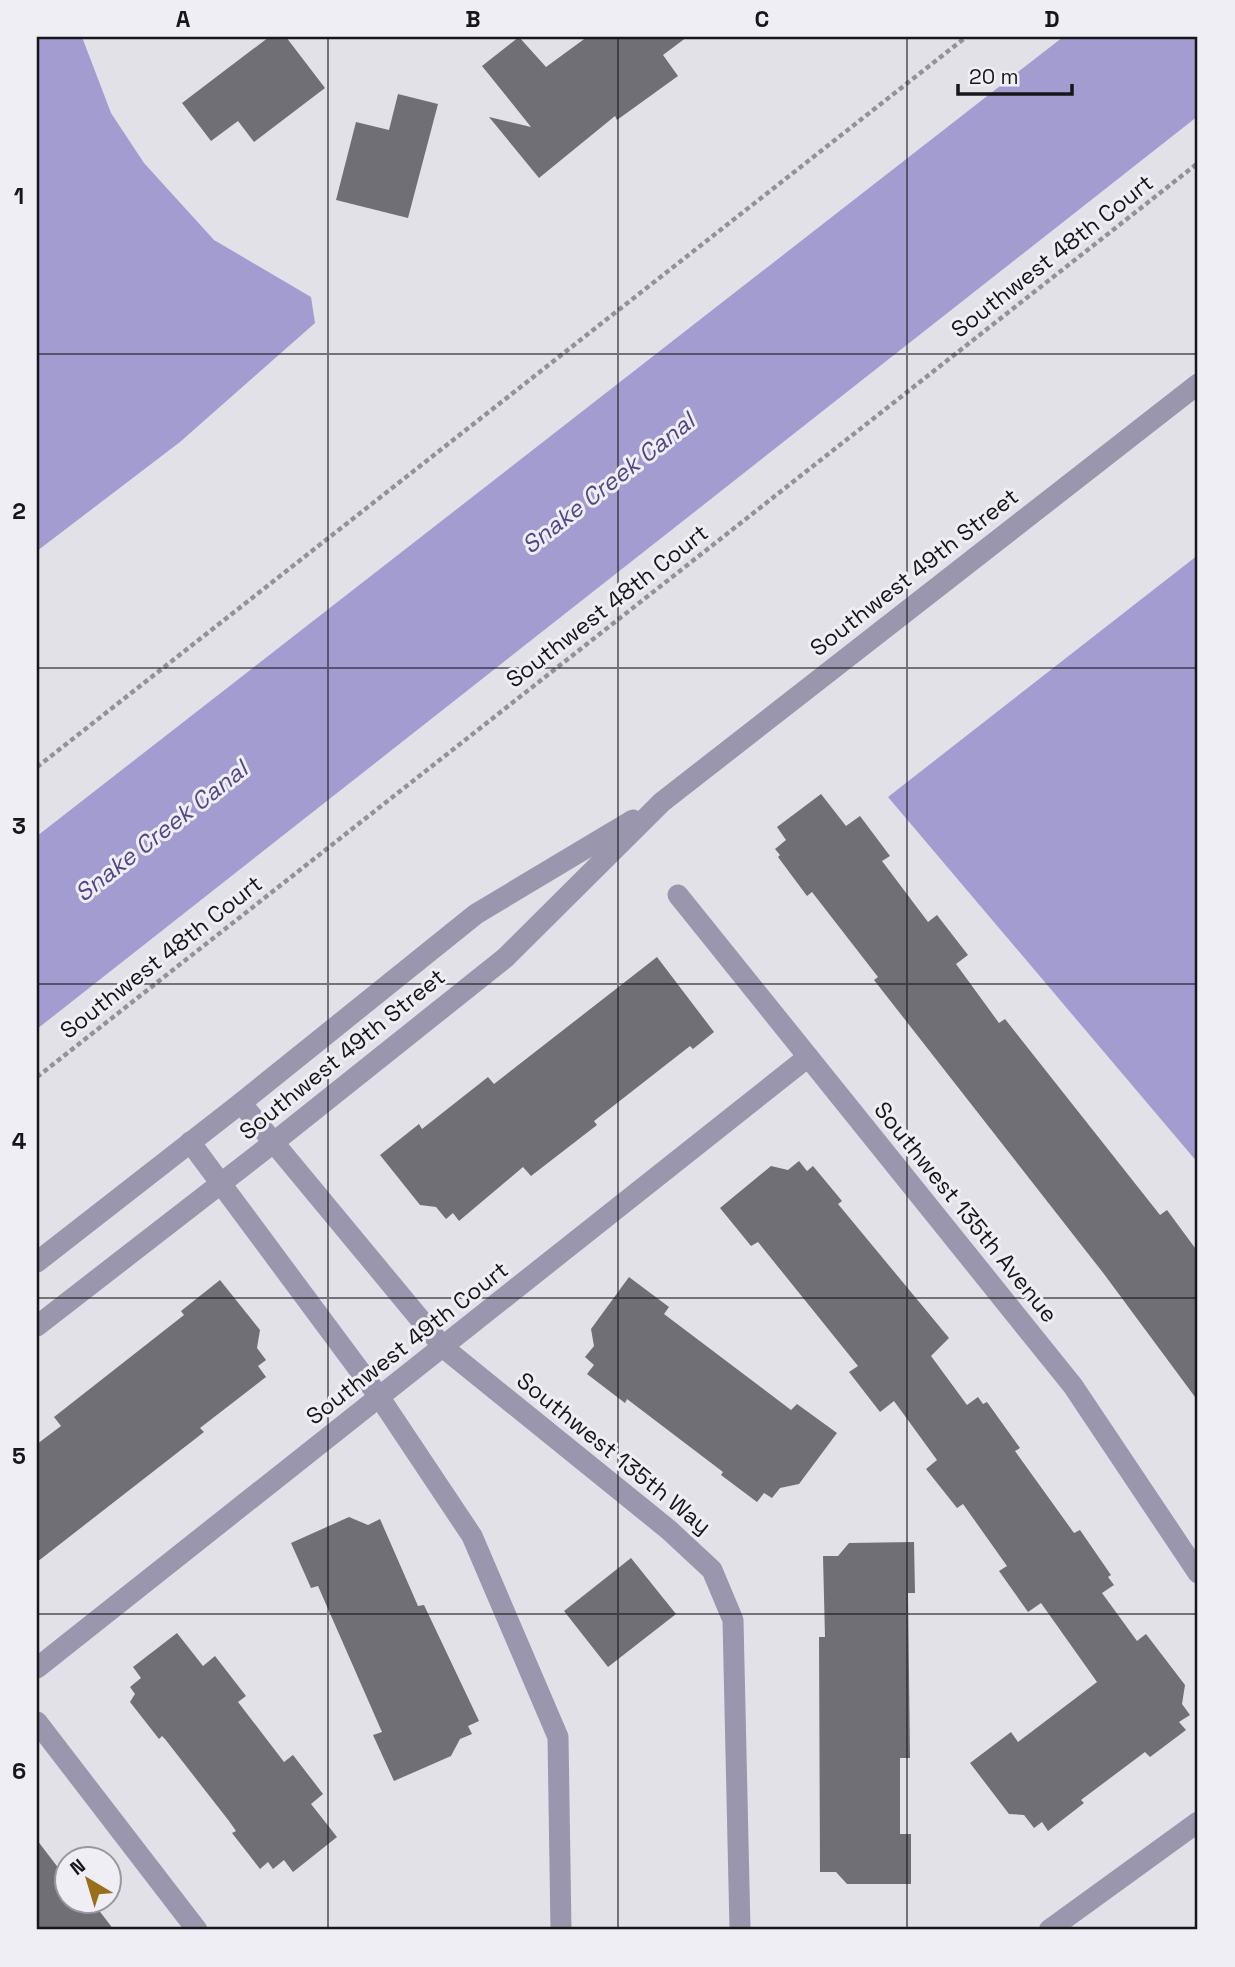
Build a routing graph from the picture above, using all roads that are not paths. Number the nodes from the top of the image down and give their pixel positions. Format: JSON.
{"nodes":[{"id":1,"x":1198,"y":384,"type":"edge"},
{"id":2,"x":662,"y":802,"type":"junction"},
{"id":3,"x":678,"y":895,"type":"dead end"},
{"id":4,"x":808,"y":1057,"type":"junction"},
{"id":5,"x":241,"y":1103,"type":"junction"},
{"id":6,"x":190,"y":1142,"type":"junction"},
{"id":7,"x":273,"y":1143,"type":"junction"},
{"id":8,"x":222,"y":1183,"type":"junction"},
{"id":9,"x":37,"y":1262,"type":"edge"},
{"id":10,"x":37,"y":1326,"type":"edge"},
{"id":11,"x":444,"y":1348,"type":"junction"},
{"id":12,"x":380,"y":1398,"type":"junction"},
{"id":13,"x":1198,"y":1573,"type":"edge"},
{"id":14,"x":37,"y":1668,"type":"edge"},
{"id":15,"x":37,"y":1722,"type":"edge"},
{"id":16,"x":1198,"y":1822,"type":"edge"},
{"id":17,"x":197,"y":1930,"type":"edge"},
{"id":18,"x":561,"y":1930,"type":"edge"},
{"id":19,"x":740,"y":1930,"type":"edge"},
{"id":20,"x":1049,"y":1930,"type":"edge"}],
"edges":[{"from":1,"to":2,"type":"street","name":"Southwest 49th Street"},
{"from":2,"to":5,"type":"street","name":"Southwest 49th Street"},
{"from":2,"to":7,"type":"street","name":"Southwest 49th Street"},
{"from":3,"to":4,"type":"street","name":"Southwest 135th Avenue"},
{"from":4,"to":11,"type":"street","name":"Southwest 49th Court"},
{"from":4,"to":13,"type":"street","name":"Southwest 135th Avenue"},
{"from":5,"to":6,"type":"street","name":"Southwest 49th Street"},
{"from":5,"to":7,"type":"street","name":"Southwest 135th Way"},
{"from":6,"to":8,"type":"street"},
{"from":6,"to":9,"type":"street","name":"Southwest 49th Street"},
{"from":7,"to":8,"type":"street","name":"Southwest 49th Street"},
{"from":7,"to":11,"type":"street","name":"Southwest 135th Way"},
{"from":8,"to":10,"type":"street","name":"Southwest 49th Street"},
{"from":8,"to":12,"type":"street"},
{"from":11,"to":12,"type":"street","name":"Southwest 49th Court"},
{"from":11,"to":19,"type":"street","name":"Southwest 135th Way"},
{"from":12,"to":14,"type":"street","name":"Southwest 49th Court"},
{"from":12,"to":18,"type":"street"},
{"from":15,"to":17,"type":"street"},
{"from":16,"to":20,"type":"street"}]}
